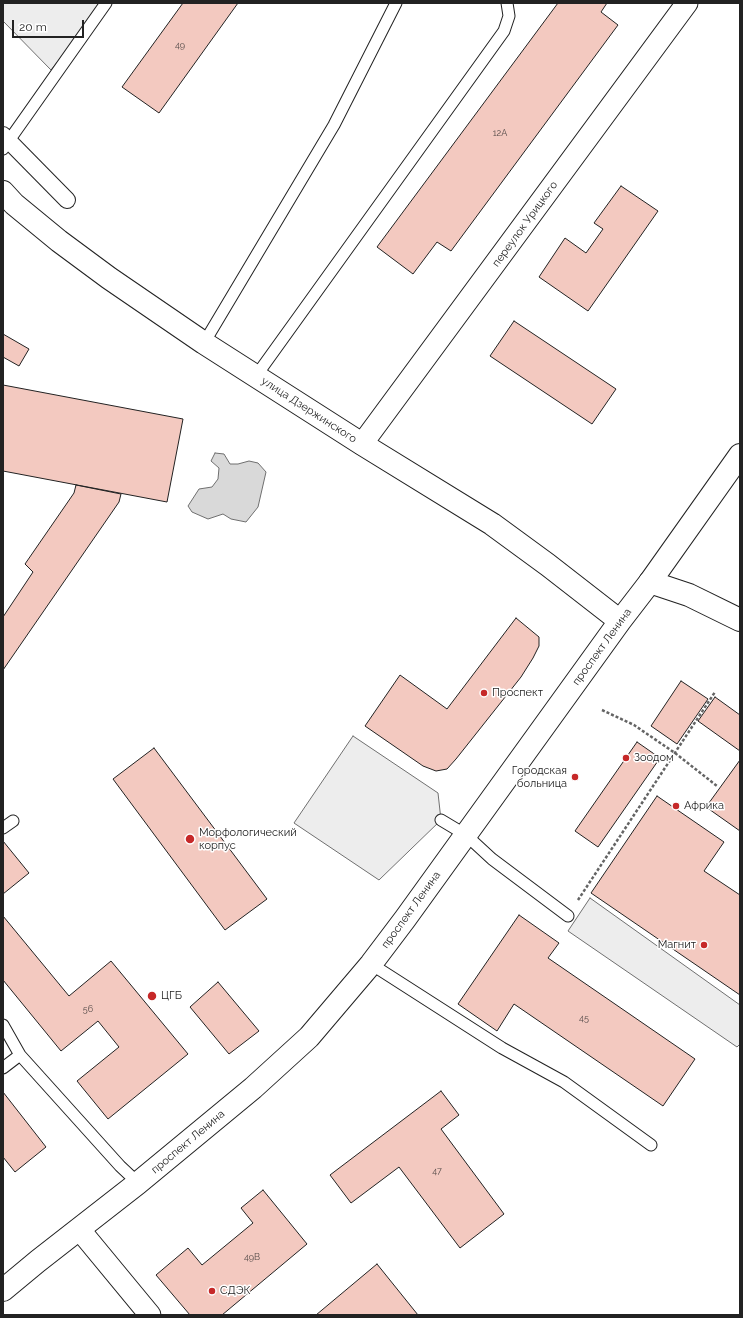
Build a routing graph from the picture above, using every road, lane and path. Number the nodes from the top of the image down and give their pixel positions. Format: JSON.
{"nodes":[{"id":1,"x":106,"y":3,"type":"edge"},
{"id":2,"x":396,"y":3,"type":"edge"},
{"id":3,"x":507,"y":3,"type":"edge"},
{"id":4,"x":687,"y":3,"type":"edge"},
{"id":5,"x":5,"y":141,"type":"edge"},
{"id":6,"x":3,"y":192,"type":"edge"},
{"id":7,"x":67,"y":200,"type":"dead end"},
{"id":8,"x":204,"y":343,"type":"junction"},
{"id":9,"x":256,"y":376,"type":"junction"},
{"id":10,"x":362,"y":444,"type":"junction"},
{"id":11,"x":740,"y":456,"type":"edge"},
{"id":12,"x":650,"y":582,"type":"junction"},
{"id":13,"x":740,"y":620,"type":"edge"},
{"id":14,"x":620,"y":621,"type":"junction"},
{"id":15,"x":715,"y":692,"type":"dead end"},
{"id":16,"x":602,"y":710,"type":"dead end"},
{"id":17,"x":674,"y":753,"type":"junction"},
{"id":18,"x":718,"y":786,"type":"dead end"},
{"id":19,"x":441,"y":820,"type":"dead end"},
{"id":20,"x":13,"y":821,"type":"dead end"},
{"id":21,"x":3,"y":828,"type":"edge"},
{"id":22,"x":466,"y":835,"type":"junction"},
{"id":23,"x":568,"y":916,"type":"joint"},
{"id":24,"x":371,"y":964,"type":"junction"},
{"id":25,"x":3,"y":1025,"type":"edge"},
{"id":26,"x":20,"y":1055,"type":"junction"},
{"id":27,"x":3,"y":1068,"type":"edge"},
{"id":28,"x":651,"y":1145,"type":"dead end"},
{"id":29,"x":138,"y":1183,"type":"junction"},
{"id":30,"x":80,"y":1229,"type":"junction"},
{"id":31,"x":3,"y":1290,"type":"edge"},
{"id":32,"x":150,"y":1315,"type":"edge"}],
"edges":[{"from":1,"to":5,"type":"lane"},
{"from":2,"to":8,"type":"lane"},
{"from":3,"to":9,"type":"lane"},
{"from":4,"to":10,"type":"street","name":"переулок Урицкого"},
{"from":5,"to":7,"type":"street"},
{"from":6,"to":8,"type":"main road","name":"улица Дзержинского"},
{"from":8,"to":9,"type":"main road","name":"улица Дзержинского"},
{"from":9,"to":10,"type":"main road","name":"улица Дзержинского"},
{"from":10,"to":14,"type":"main road","name":"улица Дзержинского"},
{"from":11,"to":12,"type":"main road","name":"проспект Ленина"},
{"from":12,"to":13,"type":"main road"},
{"from":12,"to":14,"type":"main road","name":"проспект Ленина"},
{"from":14,"to":22,"type":"main road","name":"проспект Ленина"},
{"from":15,"to":17,"type":"path"},
{"from":16,"to":17,"type":"path"},
{"from":17,"to":18,"type":"path"},
{"from":17,"to":23,"type":"path"},
{"from":19,"to":22,"type":"lane"},
{"from":20,"to":21,"type":"lane"},
{"from":22,"to":23,"type":"lane"},
{"from":22,"to":24,"type":"main road","name":"проспект Ленина"},
{"from":24,"to":28,"type":"lane"},
{"from":24,"to":29,"type":"main road","name":"проспект Ленина"},
{"from":25,"to":26,"type":"lane"},
{"from":26,"to":27,"type":"lane"},
{"from":26,"to":29,"type":"lane"},
{"from":29,"to":30,"type":"main road","name":"проспект Ленина"},
{"from":30,"to":31,"type":"main road","name":"проспект Ленина"},
{"from":30,"to":32,"type":"street"}]}
